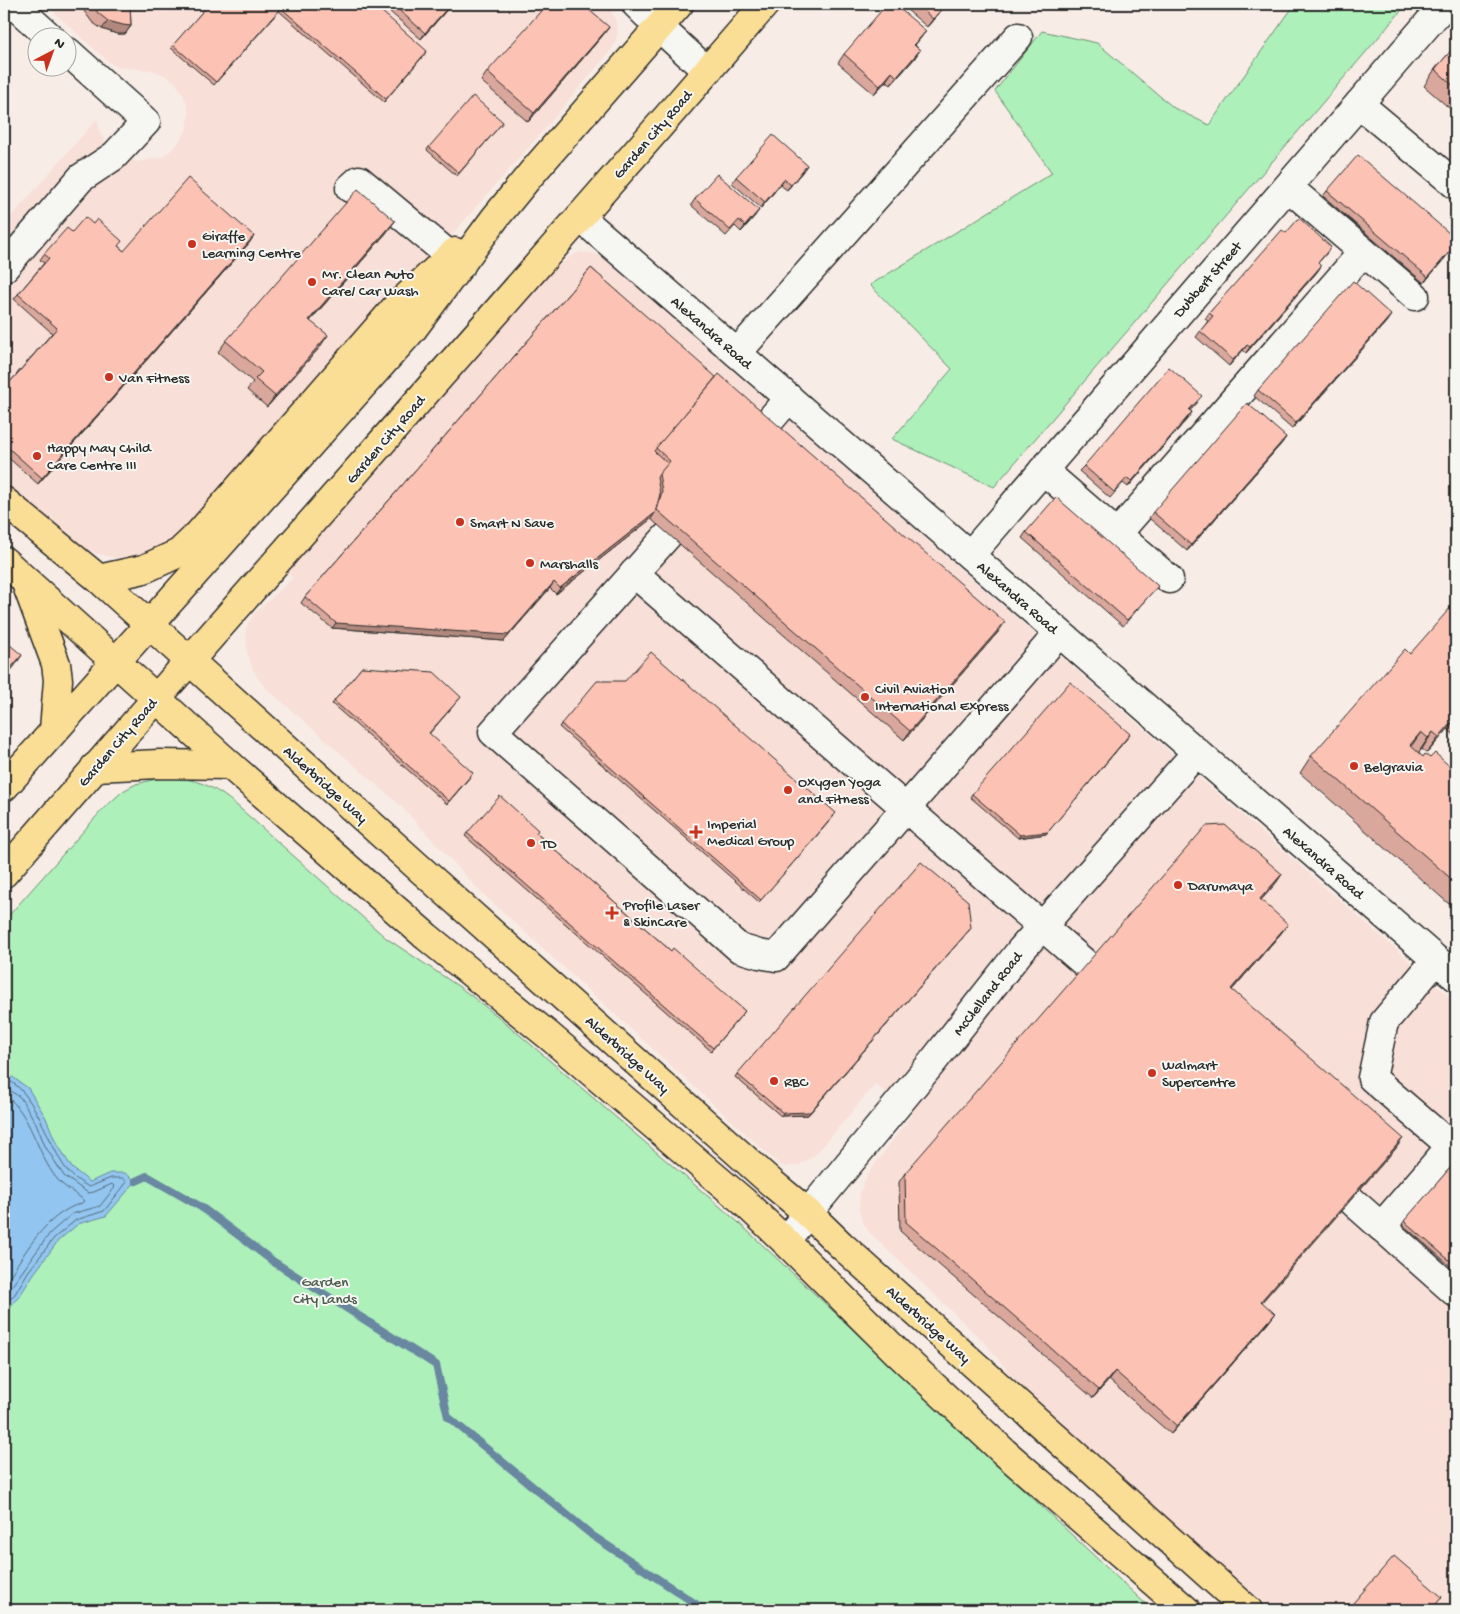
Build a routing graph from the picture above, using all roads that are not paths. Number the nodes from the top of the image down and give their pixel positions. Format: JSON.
{"nodes":[{"id":1,"x":13,"y":4,"type":"edge"},
{"id":2,"x":636,"y":4,"type":"edge"},
{"id":3,"x":679,"y":4,"type":"edge"},
{"id":4,"x":765,"y":4,"type":"edge"},
{"id":5,"x":1445,"y":4,"type":"edge"},
{"id":6,"x":658,"y":27,"type":"junction"},
{"id":7,"x":40,"y":28,"type":"edge"},
{"id":8,"x":1018,"y":37,"type":"dead end"},
{"id":9,"x":78,"y":61,"type":"edge"},
{"id":10,"x":707,"y":71,"type":"junction"},
{"id":11,"x":1359,"y":104,"type":"junction"},
{"id":12,"x":1456,"y":185,"type":"edge"},
{"id":13,"x":1288,"y":186,"type":"junction"},
{"id":14,"x":350,"y":188,"type":"dead end"},
{"id":15,"x":580,"y":217,"type":"junction"},
{"id":16,"x":1363,"y":252,"type":"junction"},
{"id":17,"x":456,"y":261,"type":"junction"},
{"id":18,"x":4,"y":268,"type":"edge"},
{"id":19,"x":1414,"y":296,"type":"dead end"},
{"id":20,"x":737,"y":353,"type":"junction"},
{"id":21,"x":789,"y":398,"type":"junction"},
{"id":22,"x":764,"y":427,"type":"edge"},
{"id":23,"x":1043,"y":470,"type":"junction"},
{"id":24,"x":4,"y":501,"type":"edge"},
{"id":25,"x":669,"y":534,"type":"edge"},
{"id":26,"x":1117,"y":534,"type":"junction"},
{"id":27,"x":970,"y":555,"type":"junction"},
{"id":28,"x":4,"y":561,"type":"edge"},
{"id":29,"x":634,"y":573,"type":"junction"},
{"id":30,"x":25,"y":579,"type":"junction"},
{"id":31,"x":99,"y":579,"type":"junction"},
{"id":32,"x":1169,"y":579,"type":"dead end"},
{"id":33,"x":149,"y":624,"type":"junction"},
{"id":34,"x":1059,"y":633,"type":"junction"},
{"id":35,"x":189,"y":660,"type":"junction"},
{"id":36,"x":116,"y":662,"type":"junction"},
{"id":37,"x":156,"y":698,"type":"junction"},
{"id":38,"x":54,"y":730,"type":"junction"},
{"id":39,"x":1197,"y":752,"type":"junction"},
{"id":40,"x":230,"y":765,"type":"junction"},
{"id":41,"x":95,"y":767,"type":"junction"},
{"id":42,"x":4,"y":787,"type":"edge"},
{"id":43,"x":906,"y":808,"type":"junction"},
{"id":44,"x":4,"y":873,"type":"edge"},
{"id":45,"x":1043,"y":926,"type":"junction"},
{"id":46,"x":1087,"y":965,"type":"edge"},
{"id":47,"x":1446,"y":968,"type":"edge"},
{"id":48,"x":1350,"y":1200,"type":"edge"},
{"id":49,"x":808,"y":1213,"type":"junction"},
{"id":50,"x":1381,"y":1227,"type":"junction"},
{"id":51,"x":785,"y":1241,"type":"junction"},
{"id":52,"x":1456,"y":1293,"type":"edge"},
{"id":53,"x":1186,"y":1610,"type":"edge"},
{"id":54,"x":1248,"y":1610,"type":"edge"}],
"edges":[{"from":1,"to":7,"type":"street"},
{"from":2,"to":6,"type":"street"},
{"from":3,"to":6,"type":"main road"},
{"from":4,"to":10,"type":"main road","name":"Garden City Road"},
{"from":5,"to":11,"type":"street","name":"Dubbert Street"},
{"from":6,"to":10,"type":"street"},
{"from":6,"to":17,"type":"main road"},
{"from":8,"to":20,"type":"street"},
{"from":9,"to":18,"type":"street"},
{"from":10,"to":15,"type":"main road","name":"Garden City Road"},
{"from":11,"to":12,"type":"street"},
{"from":11,"to":13,"type":"street","name":"Dubbert Street"},
{"from":13,"to":16,"type":"street"},
{"from":13,"to":23,"type":"street","name":"Dubbert Street"},
{"from":14,"to":17,"type":"street"},
{"from":15,"to":20,"type":"street","name":"Alexandra Road"},
{"from":15,"to":35,"type":"main road","name":"Garden City Road"},
{"from":16,"to":19,"type":"street"},
{"from":16,"to":26,"type":"street"},
{"from":17,"to":31,"type":"main road"},
{"from":17,"to":33,"type":"main road"},
{"from":20,"to":21,"type":"street","name":"Alexandra Road"},
{"from":21,"to":22,"type":"street"},
{"from":21,"to":27,"type":"street","name":"Alexandra Road"},
{"from":23,"to":26,"type":"street"},
{"from":23,"to":27,"type":"street","name":"Dubbert Street"},
{"from":24,"to":31,"type":"main road","name":"Alderbridge Way"},
{"from":25,"to":29,"type":"street"},
{"from":26,"to":32,"type":"street"},
{"from":27,"to":34,"type":"street","name":"Alexandra Road"},
{"from":28,"to":30,"type":"main road"},
{"from":29,"to":43,"type":"street"},
{"from":29,"to":43,"type":"street"},
{"from":30,"to":36,"type":"main road"},
{"from":30,"to":38,"type":"main road"},
{"from":31,"to":33,"type":"main road","name":"Alderbridge Way"},
{"from":33,"to":35,"type":"main road","name":"Alderbridge Way"},
{"from":33,"to":36,"type":"main road"},
{"from":34,"to":39,"type":"street","name":"Alexandra Road"},
{"from":34,"to":43,"type":"street"},
{"from":35,"to":37,"type":"main road","name":"Garden City Road"},
{"from":35,"to":49,"type":"main road","name":"Alderbridge Way"},
{"from":36,"to":37,"type":"main road"},
{"from":36,"to":38,"type":"main road"},
{"from":37,"to":40,"type":"main road"},
{"from":37,"to":41,"type":"main road","name":"Garden City Road"},
{"from":38,"to":42,"type":"main road"},
{"from":39,"to":45,"type":"street","name":"McClelland Road"},
{"from":39,"to":47,"type":"street","name":"Alexandra Road"},
{"from":40,"to":41,"type":"main road"},
{"from":40,"to":51,"type":"main road"},
{"from":41,"to":44,"type":"main road","name":"Garden City Road"},
{"from":43,"to":45,"type":"street"},
{"from":45,"to":46,"type":"street"},
{"from":45,"to":49,"type":"street","name":"McClelland Road"},
{"from":47,"to":50,"type":"street"},
{"from":48,"to":50,"type":"street"},
{"from":49,"to":51,"type":"street","name":"McClelland Road"},
{"from":49,"to":54,"type":"main road","name":"Alderbridge Way"},
{"from":50,"to":52,"type":"street"},
{"from":51,"to":53,"type":"main road"}]}
